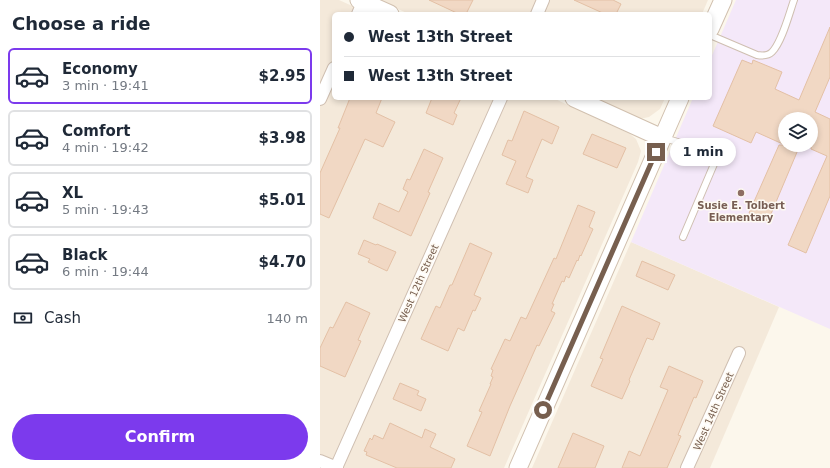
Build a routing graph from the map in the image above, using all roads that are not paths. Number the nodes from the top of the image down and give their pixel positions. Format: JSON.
{"nodes":[{"id":1,"x":543,"y":0,"type":"edge"},
{"id":2,"x":722,"y":0,"type":"edge"},
{"id":3,"x":794,"y":0,"type":"edge"},
{"id":4,"x":361,"y":4,"type":"edge"},
{"id":5,"x":384,"y":12,"type":"edge"},
{"id":6,"x":538,"y":12,"type":"edge"},
{"id":7,"x":712,"y":24,"type":"edge"},
{"id":8,"x":712,"y":36,"type":"edge"},
{"id":9,"x":332,"y":72,"type":"edge"},
{"id":10,"x":320,"y":99,"type":"edge"},
{"id":11,"x":500,"y":100,"type":"edge"},
{"id":12,"x":578,"y":100,"type":"edge"},
{"id":13,"x":679,"y":100,"type":"edge"},
{"id":14,"x":662,"y":138,"type":"junction"},
{"id":15,"x":683,"y":237,"type":"dead end"},
{"id":16,"x":739,"y":353,"type":"dead end"},
{"id":17,"x":320,"y":460,"type":"edge"},
{"id":18,"x":336,"y":468,"type":"edge"},
{"id":19,"x":518,"y":468,"type":"edge"},
{"id":20,"x":687,"y":468,"type":"edge"}],
"edges":[{"from":1,"to":6,"type":"street"},
{"from":2,"to":7,"type":"street"},
{"from":3,"to":8,"type":"lane"},
{"from":4,"to":5,"type":"street"},
{"from":9,"to":10,"type":"street"},
{"from":11,"to":18,"type":"street","name":"West 12th Street"},
{"from":12,"to":14,"type":"street"},
{"from":13,"to":14,"type":"street"},
{"from":14,"to":15,"type":"lane"},
{"from":14,"to":19,"type":"street"},
{"from":16,"to":20,"type":"street","name":"West 14th Street"},
{"from":17,"to":18,"type":"street"}]}
